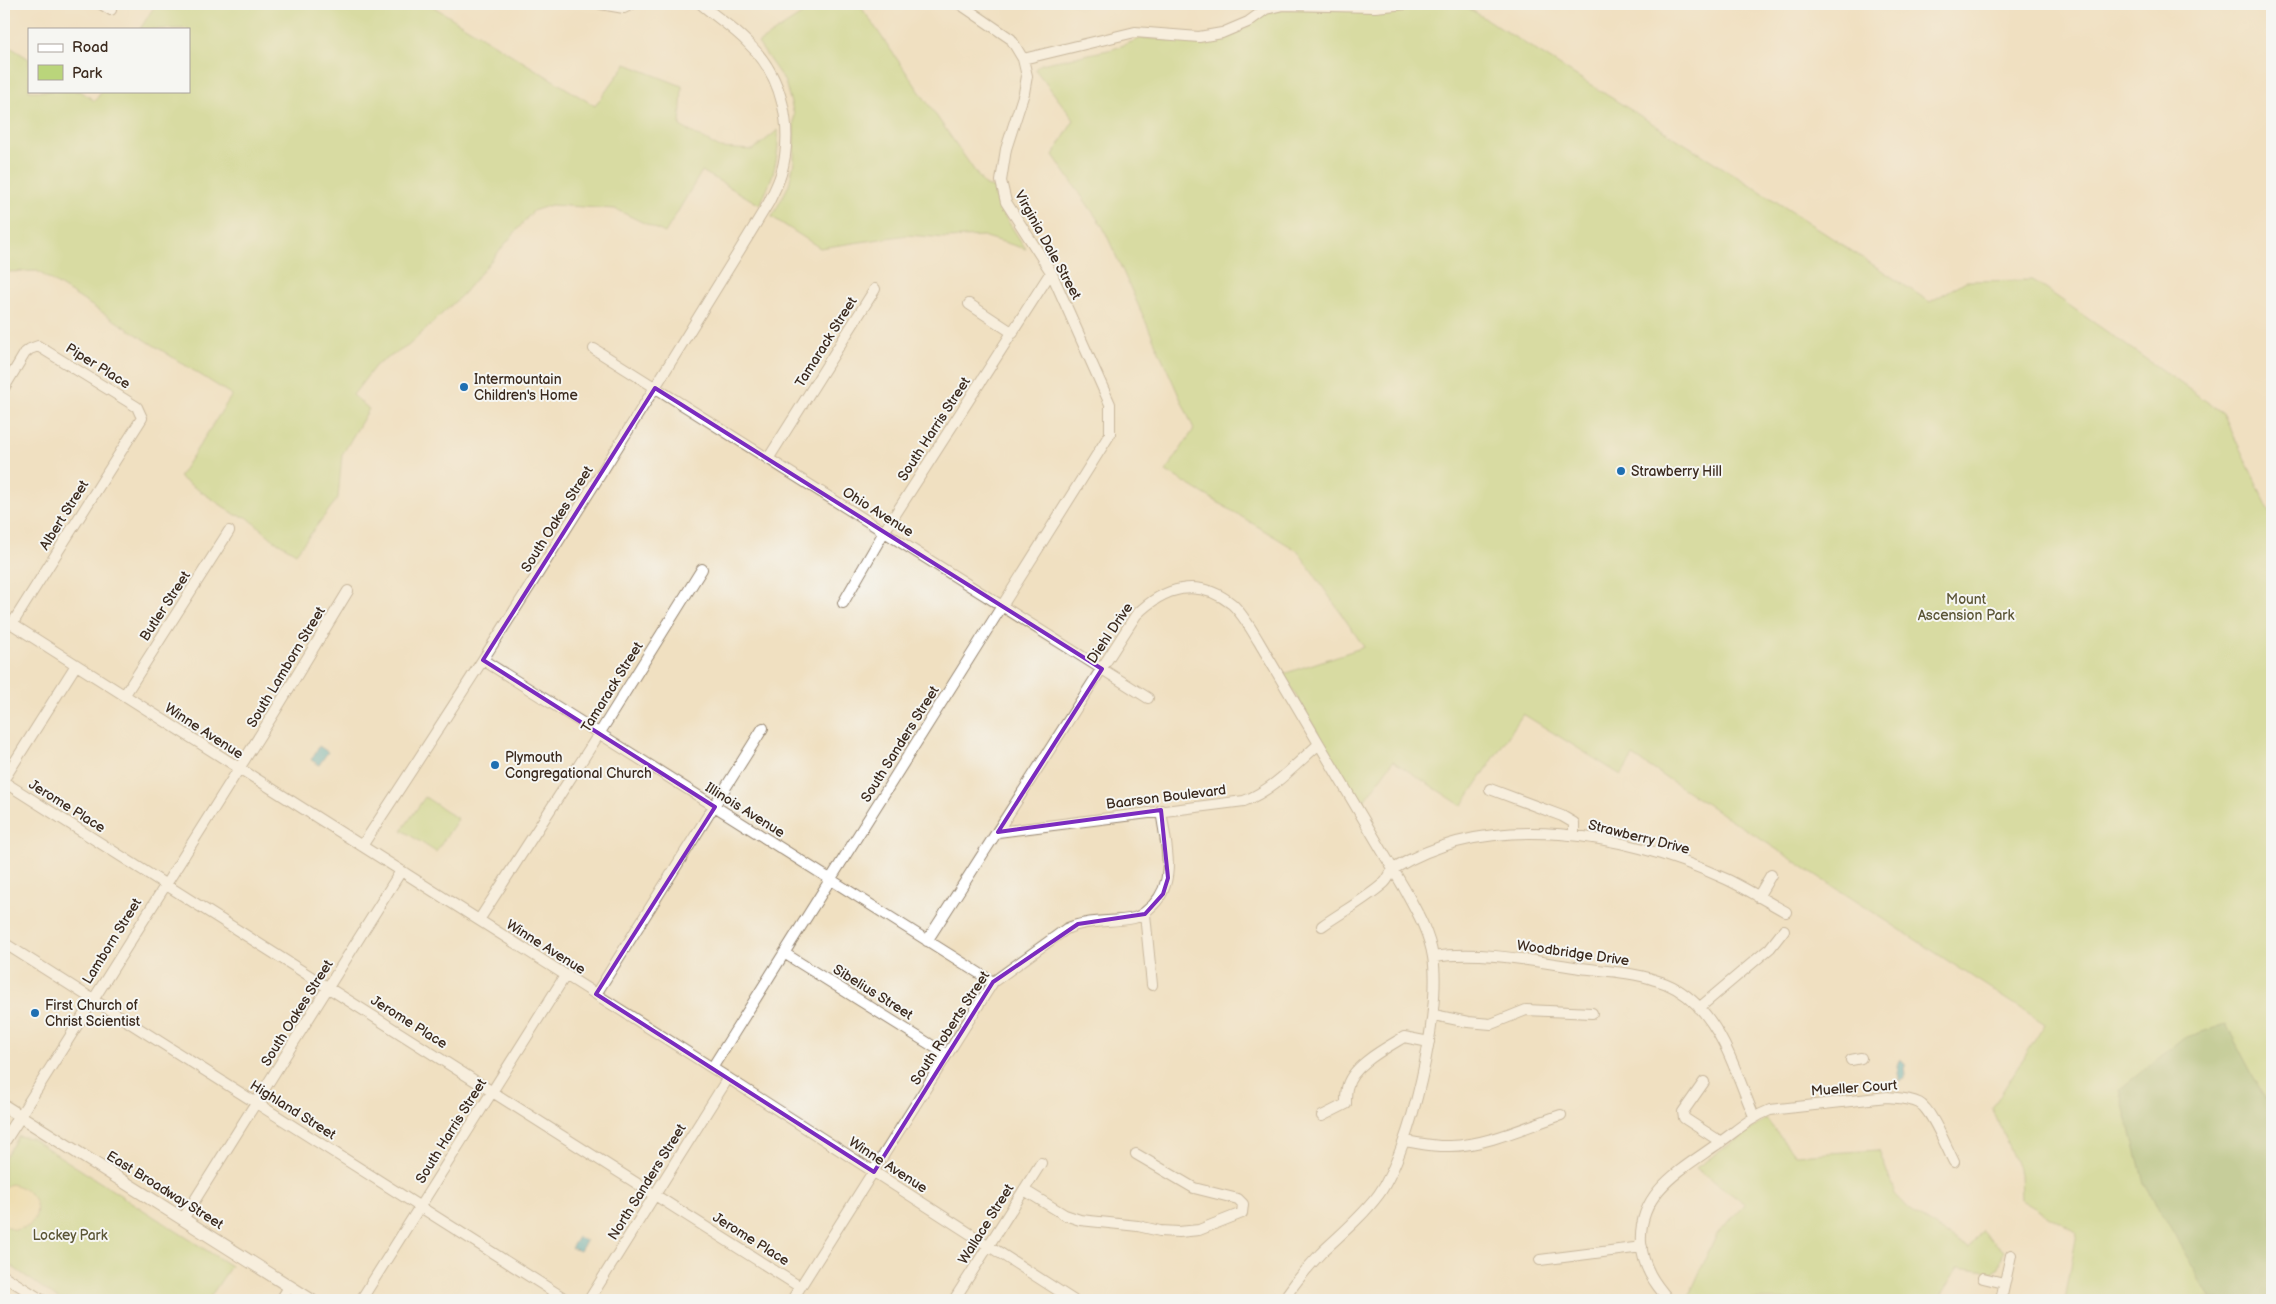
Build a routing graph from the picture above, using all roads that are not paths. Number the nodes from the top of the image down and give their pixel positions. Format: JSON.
{"nodes":[{"id":1,"x":101,"y":4,"type":"edge"},
{"id":2,"x":601,"y":4,"type":"edge"},
{"id":3,"x":632,"y":4,"type":"edge"},
{"id":4,"x":701,"y":4,"type":"edge"},
{"id":5,"x":960,"y":4,"type":"edge"},
{"id":6,"x":1406,"y":4,"type":"edge"},
{"id":7,"x":1267,"y":6,"type":"edge"},
{"id":8,"x":111,"y":10,"type":"dead end"},
{"id":9,"x":1023,"y":59,"type":"junction"},
{"id":10,"x":1051,"y":272,"type":"junction"},
{"id":11,"x":875,"y":289,"type":"dead end"},
{"id":12,"x":969,"y":304,"type":"dead end"},
{"id":13,"x":1012,"y":333,"type":"junction"},
{"id":14,"x":594,"y":349,"type":"dead end"},
{"id":15,"x":4,"y":388,"type":"edge"},
{"id":16,"x":655,"y":388,"type":"junction"},
{"id":17,"x":140,"y":422,"type":"joint"},
{"id":18,"x":1110,"y":434,"type":"joint"},
{"id":19,"x":768,"y":460,"type":"junction"},
{"id":20,"x":229,"y":531,"type":"dead end"},
{"id":21,"x":884,"y":532,"type":"junction"},
{"id":22,"x":702,"y":568,"type":"dead end"},
{"id":23,"x":348,"y":590,"type":"dead end"},
{"id":24,"x":843,"y":603,"type":"dead end"},
{"id":25,"x":1003,"y":607,"type":"junction"},
{"id":26,"x":8,"y":621,"type":"edge"},
{"id":27,"x":483,"y":660,"type":"junction"},
{"id":28,"x":76,"y":665,"type":"junction"},
{"id":29,"x":1102,"y":669,"type":"junction"},
{"id":30,"x":124,"y":696,"type":"junction"},
{"id":31,"x":1148,"y":698,"type":"dead end"},
{"id":32,"x":763,"y":728,"type":"dead end"},
{"id":33,"x":599,"y":734,"type":"junction"},
{"id":34,"x":1319,"y":744,"type":"junction"},
{"id":35,"x":239,"y":769,"type":"junction"},
{"id":36,"x":4,"y":780,"type":"edge"},
{"id":37,"x":1490,"y":789,"type":"dead end"},
{"id":38,"x":715,"y":807,"type":"junction"},
{"id":39,"x":1161,"y":810,"type":"junction"},
{"id":40,"x":998,"y":832,"type":"junction"},
{"id":41,"x":1574,"y":835,"type":"junction"},
{"id":42,"x":362,"y":846,"type":"junction"},
{"id":43,"x":1393,"y":869,"type":"junction"},
{"id":44,"x":401,"y":871,"type":"junction"},
{"id":45,"x":1771,"y":875,"type":"dead end"},
{"id":46,"x":831,"y":880,"type":"junction"},
{"id":47,"x":166,"y":884,"type":"junction"},
{"id":48,"x":1758,"y":896,"type":"junction"},
{"id":49,"x":1786,"y":912,"type":"dead end"},
{"id":50,"x":1145,"y":914,"type":"junction"},
{"id":51,"x":478,"y":920,"type":"junction"},
{"id":52,"x":1322,"y":926,"type":"dead end"},
{"id":53,"x":1784,"y":930,"type":"dead end"},
{"id":54,"x":927,"y":941,"type":"junction"},
{"id":55,"x":4,"y":943,"type":"edge"},
{"id":56,"x":784,"y":953,"type":"junction"},
{"id":57,"x":1433,"y":957,"type":"junction"},
{"id":58,"x":565,"y":976,"type":"junction"},
{"id":59,"x":993,"y":982,"type":"junction"},
{"id":60,"x":1152,"y":985,"type":"dead end"},
{"id":61,"x":329,"y":988,"type":"junction"},
{"id":62,"x":596,"y":994,"type":"junction"},
{"id":63,"x":93,"y":999,"type":"junction"},
{"id":64,"x":1699,"y":1008,"type":"junction"},
{"id":65,"x":1592,"y":1013,"type":"dead end"},
{"id":66,"x":1434,"y":1015,"type":"junction"},
{"id":67,"x":1429,"y":1042,"type":"junction"},
{"id":68,"x":947,"y":1055,"type":"junction"},
{"id":69,"x":712,"y":1068,"type":"junction"},
{"id":70,"x":728,"y":1078,"type":"junction"},
{"id":71,"x":1704,"y":1082,"type":"dead end"},
{"id":72,"x":493,"y":1091,"type":"junction"},
{"id":73,"x":256,"y":1103,"type":"junction"},
{"id":74,"x":4,"y":1106,"type":"edge"},
{"id":75,"x":1561,"y":1115,"type":"dead end"},
{"id":76,"x":20,"y":1116,"type":"junction"},
{"id":77,"x":1322,"y":1116,"type":"dead end"},
{"id":78,"x":1754,"y":1116,"type":"junction"},
{"id":79,"x":4,"y":1141,"type":"edge"},
{"id":80,"x":1404,"y":1141,"type":"junction"},
{"id":81,"x":1721,"y":1142,"type":"junction"},
{"id":82,"x":1136,"y":1154,"type":"dead end"},
{"id":83,"x":1954,"y":1162,"type":"dead end"},
{"id":84,"x":1041,"y":1163,"type":"dead end"},
{"id":85,"x":874,"y":1172,"type":"junction"},
{"id":86,"x":1024,"y":1190,"type":"junction"},
{"id":87,"x":656,"y":1195,"type":"junction"},
{"id":88,"x":420,"y":1207,"type":"junction"},
{"id":89,"x":183,"y":1220,"type":"junction"},
{"id":90,"x":988,"y":1246,"type":"junction"},
{"id":91,"x":1642,"y":1247,"type":"junction"},
{"id":92,"x":2011,"y":1255,"type":"dead end"},
{"id":93,"x":1540,"y":1260,"type":"dead end"},
{"id":94,"x":4,"y":1276,"type":"edge"},
{"id":95,"x":1984,"y":1278,"type":"dead end"},
{"id":96,"x":2004,"y":1283,"type":"junction"},
{"id":97,"x":290,"y":1287,"type":"junction"},
{"id":98,"x":800,"y":1287,"type":"junction"},
{"id":99,"x":42,"y":1300,"type":"edge"},
{"id":100,"x":281,"y":1300,"type":"edge"},
{"id":101,"x":311,"y":1300,"type":"edge"},
{"id":102,"x":361,"y":1300,"type":"edge"},
{"id":103,"x":566,"y":1300,"type":"edge"},
{"id":104,"x":589,"y":1300,"type":"edge"},
{"id":105,"x":792,"y":1300,"type":"edge"},
{"id":106,"x":954,"y":1300,"type":"edge"},
{"id":107,"x":1073,"y":1300,"type":"edge"},
{"id":108,"x":1283,"y":1300,"type":"edge"},
{"id":109,"x":1669,"y":1300,"type":"edge"},
{"id":110,"x":2001,"y":1300,"type":"edge"}],
"edges":[{"from":1,"to":8,"type":"street"},
{"from":2,"to":3,"type":"street"},
{"from":4,"to":16,"type":"street","name":"South Oakes Street"},
{"from":5,"to":9,"type":"street","name":"Virginia Dale Street"},
{"from":6,"to":7,"type":"street"},
{"from":7,"to":9,"type":"street"},
{"from":9,"to":10,"type":"street","name":"Virginia Dale Street"},
{"from":10,"to":13,"type":"street","name":"South Harris Street"},
{"from":10,"to":18,"type":"street","name":"Virginia Dale Street"},
{"from":11,"to":19,"type":"street","name":"Tamarack Street"},
{"from":12,"to":13,"type":"street"},
{"from":13,"to":21,"type":"street","name":"South Harris Street"},
{"from":14,"to":16,"type":"street","name":"Ohio Avenue"},
{"from":15,"to":17,"type":"street","name":"Piper Place"},
{"from":16,"to":19,"type":"street","name":"Ohio Avenue"},
{"from":16,"to":27,"type":"street","name":"South Oakes Street"},
{"from":17,"to":26,"type":"street","name":"Albert Street"},
{"from":18,"to":25,"type":"street","name":"South Sanders Street"},
{"from":19,"to":21,"type":"street","name":"Ohio Avenue"},
{"from":20,"to":30,"type":"street","name":"Butler Street"},
{"from":21,"to":24,"type":"street","name":"South Harris Street"},
{"from":21,"to":25,"type":"street","name":"Ohio Avenue"},
{"from":22,"to":33,"type":"street","name":"Tamarack Street"},
{"from":23,"to":35,"type":"street","name":"South Lamborn Street"},
{"from":25,"to":29,"type":"street","name":"Ohio Avenue"},
{"from":25,"to":46,"type":"street","name":"South Sanders Street"},
{"from":26,"to":28,"type":"street","name":"Winne Avenue"},
{"from":27,"to":33,"type":"street","name":"Illinois Avenue"},
{"from":27,"to":42,"type":"street","name":"South Oakes Street"},
{"from":28,"to":30,"type":"street","name":"Winne Avenue"},
{"from":28,"to":36,"type":"street"},
{"from":29,"to":31,"type":"street","name":"Ohio Avenue"},
{"from":29,"to":34,"type":"street","name":"Diehl Drive"},
{"from":29,"to":40,"type":"street","name":"Diehl Drive"},
{"from":30,"to":35,"type":"street","name":"Winne Avenue"},
{"from":32,"to":38,"type":"street"},
{"from":33,"to":38,"type":"street","name":"Illinois Avenue"},
{"from":33,"to":51,"type":"street","name":"Tamarack Street"},
{"from":34,"to":39,"type":"street","name":"Baarson Boulevard"},
{"from":34,"to":43,"type":"street","name":"Diehl Drive"},
{"from":35,"to":42,"type":"street","name":"Winne Avenue"},
{"from":35,"to":47,"type":"street","name":"South Lamborn Street"},
{"from":36,"to":47,"type":"street","name":"Jerome Place"},
{"from":37,"to":41,"type":"street"},
{"from":38,"to":46,"type":"street","name":"Illinois Avenue"},
{"from":38,"to":62,"type":"street"},
{"from":39,"to":40,"type":"street","name":"Baarson Boulevard"},
{"from":39,"to":50,"type":"street"},
{"from":40,"to":54,"type":"street","name":"Diehl Drive"},
{"from":41,"to":43,"type":"street","name":"Strawberry Drive"},
{"from":41,"to":48,"type":"street","name":"Strawberry Drive"},
{"from":42,"to":44,"type":"street","name":"Winne Avenue"},
{"from":43,"to":52,"type":"street","name":"Strawberry Drive"},
{"from":43,"to":57,"type":"street","name":"Diehl Drive"},
{"from":44,"to":51,"type":"street","name":"Winne Avenue"},
{"from":44,"to":61,"type":"street","name":"South Oakes Street"},
{"from":45,"to":48,"type":"street"},
{"from":46,"to":54,"type":"street","name":"Illinois Avenue"},
{"from":46,"to":56,"type":"street","name":"South Sanders Street"},
{"from":47,"to":61,"type":"street","name":"Jerome Place"},
{"from":47,"to":63,"type":"street","name":"Lamborn Street"},
{"from":48,"to":49,"type":"street","name":"Strawberry Drive"},
{"from":50,"to":59,"type":"street","name":"South Roberts Street"},
{"from":50,"to":60,"type":"street"},
{"from":51,"to":58,"type":"street","name":"Winne Avenue"},
{"from":53,"to":64,"type":"street"},
{"from":54,"to":59,"type":"street","name":"Illinois Avenue"},
{"from":55,"to":63,"type":"street","name":"Highland Street"},
{"from":56,"to":68,"type":"street","name":"Sibelius Street"},
{"from":56,"to":69,"type":"street","name":"South Sanders Street"},
{"from":57,"to":64,"type":"street","name":"Woodbridge Drive"},
{"from":57,"to":66,"type":"street","name":"Diehl Drive"},
{"from":58,"to":62,"type":"street","name":"Winne Avenue"},
{"from":58,"to":72,"type":"street","name":"South Harris Street"},
{"from":59,"to":68,"type":"street","name":"South Roberts Street"},
{"from":61,"to":72,"type":"street","name":"Jerome Place"},
{"from":61,"to":73,"type":"street","name":"South Oakes Street"},
{"from":62,"to":69,"type":"street","name":"Winne Avenue"},
{"from":63,"to":73,"type":"street","name":"Highland Street"},
{"from":63,"to":76,"type":"street","name":"Lamborn Street"},
{"from":64,"to":78,"type":"street","name":"Woodbridge Drive"},
{"from":65,"to":66,"type":"street"},
{"from":66,"to":67,"type":"street","name":"Diehl Drive"},
{"from":67,"to":77,"type":"street"},
{"from":67,"to":80,"type":"street","name":"Diehl Drive"},
{"from":68,"to":85,"type":"street","name":"South Roberts Street"},
{"from":69,"to":70,"type":"street","name":"Winne Avenue"},
{"from":70,"to":85,"type":"street","name":"Winne Avenue"},
{"from":70,"to":87,"type":"street","name":"North Sanders Street"},
{"from":71,"to":81,"type":"street"},
{"from":72,"to":87,"type":"street","name":"Jerome Place"},
{"from":72,"to":88,"type":"street","name":"South Harris Street"},
{"from":73,"to":88,"type":"street","name":"Highland Street"},
{"from":73,"to":89,"type":"street","name":"South Oakes Street"},
{"from":74,"to":76,"type":"street","name":"East Broadway Street"},
{"from":75,"to":80,"type":"street"},
{"from":76,"to":79,"type":"street","name":"Lamborn Street"},
{"from":76,"to":89,"type":"street","name":"East Broadway Street"},
{"from":78,"to":81,"type":"street"},
{"from":78,"to":83,"type":"street","name":"Mueller Court"},
{"from":80,"to":108,"type":"street","name":"Diehl Drive"},
{"from":81,"to":91,"type":"street"},
{"from":82,"to":86,"type":"street"},
{"from":84,"to":86,"type":"street","name":"Wallace Street"},
{"from":85,"to":90,"type":"street","name":"Winne Avenue"},
{"from":85,"to":98,"type":"street","name":"South Roberts Street"},
{"from":86,"to":90,"type":"street","name":"Wallace Street"},
{"from":87,"to":98,"type":"street","name":"Jerome Place"},
{"from":87,"to":104,"type":"street","name":"North Sanders Street"},
{"from":88,"to":102,"type":"street","name":"South Harris Street"},
{"from":88,"to":103,"type":"street","name":"Highland Street"},
{"from":89,"to":97,"type":"street","name":"East Broadway Street"},
{"from":90,"to":106,"type":"street","name":"Wallace Street"},
{"from":90,"to":107,"type":"street","name":"Winne Avenue"},
{"from":91,"to":93,"type":"street"},
{"from":91,"to":109,"type":"street"},
{"from":92,"to":96,"type":"street"},
{"from":94,"to":99,"type":"street"},
{"from":95,"to":96,"type":"street"},
{"from":96,"to":110,"type":"street"},
{"from":97,"to":100,"type":"street"},
{"from":97,"to":101,"type":"street","name":"East Broadway Street"},
{"from":98,"to":105,"type":"street","name":"South Roberts Street"}]}
